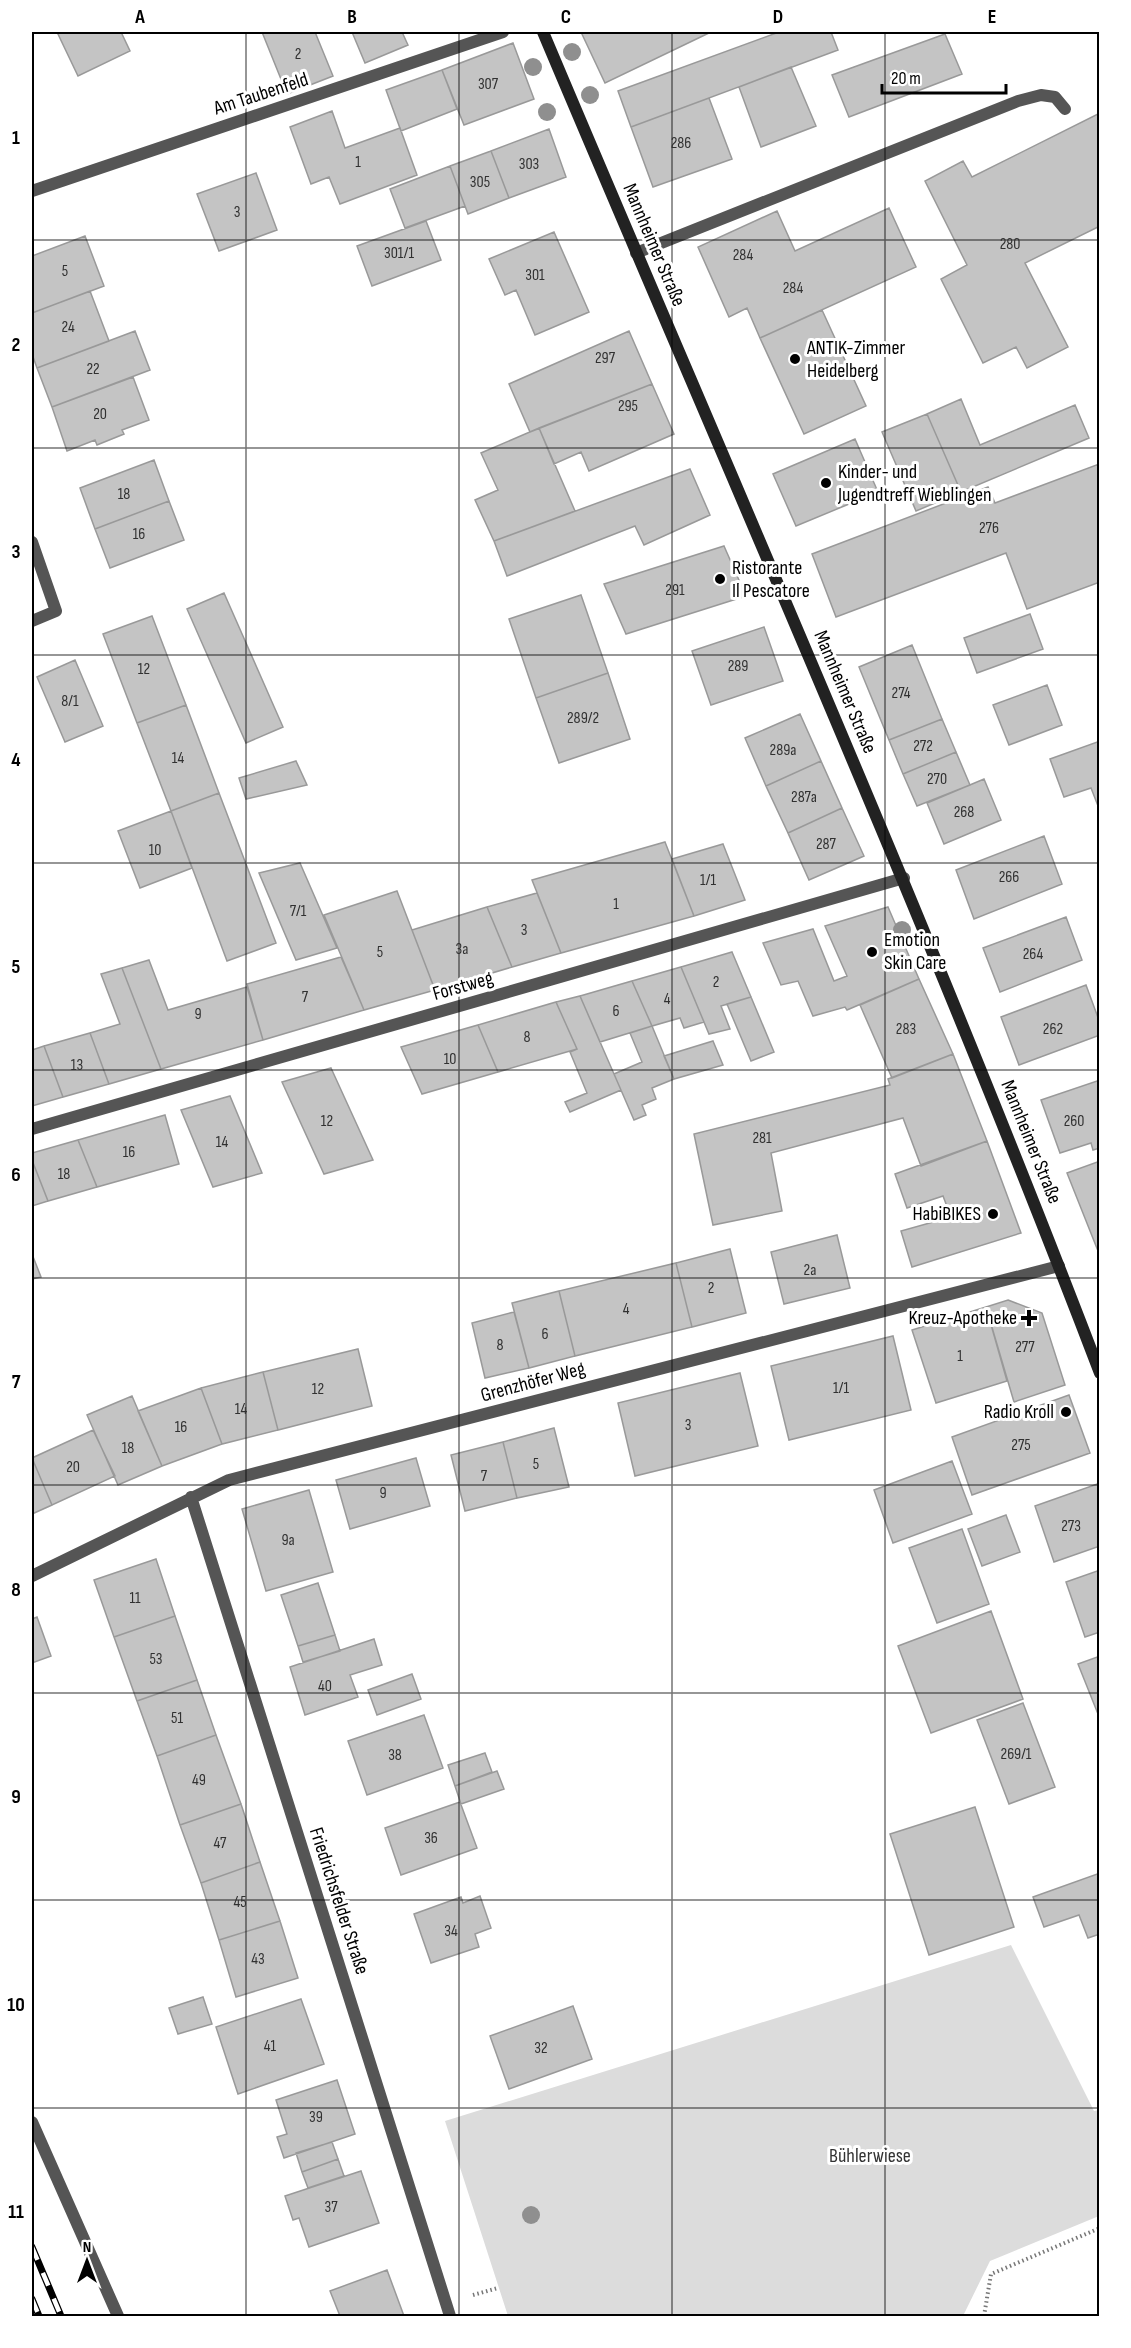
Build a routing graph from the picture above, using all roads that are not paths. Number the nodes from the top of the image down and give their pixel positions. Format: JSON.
{"nodes":[{"id":1,"x":503,"y":32,"type":"edge"},
{"id":2,"x":543,"y":32,"type":"edge"},
{"id":3,"x":1065,"y":109,"type":"dead end"},
{"id":4,"x":32,"y":191,"type":"edge"},
{"id":5,"x":636,"y":253,"type":"junction"},
{"id":6,"x":32,"y":542,"type":"edge"},
{"id":7,"x":32,"y":621,"type":"edge"},
{"id":8,"x":904,"y":878,"type":"junction"},
{"id":9,"x":32,"y":1129,"type":"edge"},
{"id":10,"x":1059,"y":1266,"type":"junction"},
{"id":11,"x":1100,"y":1373,"type":"edge"},
{"id":12,"x":190,"y":1497,"type":"junction"},
{"id":13,"x":32,"y":1576,"type":"edge"},
{"id":14,"x":32,"y":2122,"type":"edge"},
{"id":15,"x":118,"y":2316,"type":"edge"},
{"id":16,"x":450,"y":2316,"type":"edge"}],
"edges":[{"from":1,"to":4,"type":"street","name":"Am Taubenfeld"},
{"from":2,"to":5,"type":"street","name":"Mannheimer Straße"},
{"from":3,"to":5,"type":"street"},
{"from":5,"to":8,"type":"street","name":"Mannheimer Straße"},
{"from":6,"to":7,"type":"street"},
{"from":8,"to":9,"type":"street","name":"Forstweg"},
{"from":8,"to":10,"type":"street","name":"Mannheimer Straße"},
{"from":10,"to":11,"type":"street","name":"Mannheimer Straße"},
{"from":10,"to":12,"type":"street","name":"Grenzhöfer Weg"},
{"from":12,"to":13,"type":"street","name":"Grenzhöfer Weg"},
{"from":12,"to":16,"type":"street","name":"Friedrichsfelder Straße"},
{"from":14,"to":15,"type":"street"}]}
